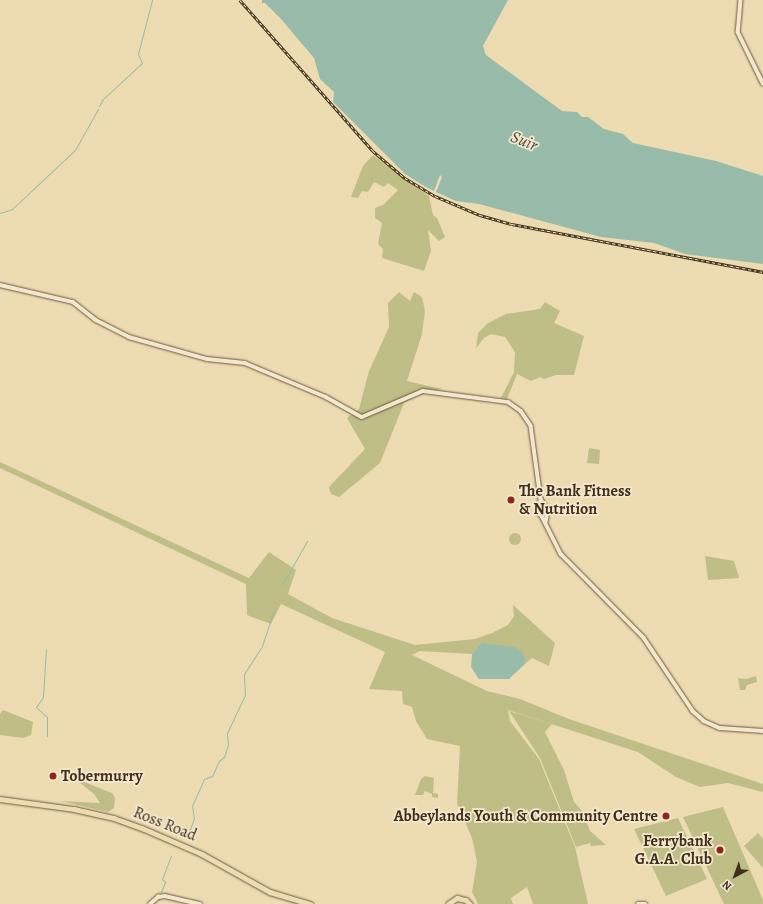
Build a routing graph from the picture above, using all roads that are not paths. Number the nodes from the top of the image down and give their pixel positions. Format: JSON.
{"nodes":[{"id":1,"x":741,"y":0,"type":"edge"},
{"id":2,"x":763,"y":83,"type":"edge"},
{"id":3,"x":0,"y":285,"type":"edge"},
{"id":4,"x":542,"y":506,"type":"junction"},
{"id":5,"x":544,"y":516,"type":"junction"},
{"id":6,"x":763,"y":731,"type":"edge"},
{"id":7,"x":0,"y":798,"type":"edge"},
{"id":8,"x":150,"y":904,"type":"edge"},
{"id":9,"x":200,"y":904,"type":"edge"},
{"id":10,"x":310,"y":904,"type":"edge"},
{"id":11,"x":448,"y":904,"type":"edge"},
{"id":12,"x":470,"y":904,"type":"edge"},
{"id":13,"x":638,"y":904,"type":"edge"},
{"id":14,"x":644,"y":904,"type":"edge"}],
"edges":[{"from":1,"to":2,"type":"street"},
{"from":3,"to":4,"type":"street"},
{"from":4,"to":5,"type":"street"},
{"from":4,"to":5,"type":"street"},
{"from":5,"to":6,"type":"street"},
{"from":7,"to":10,"type":"main road","name":"Ross Road"},
{"from":8,"to":9,"type":"street"},
{"from":11,"to":12,"type":"main road"},
{"from":13,"to":14,"type":"street"}]}
